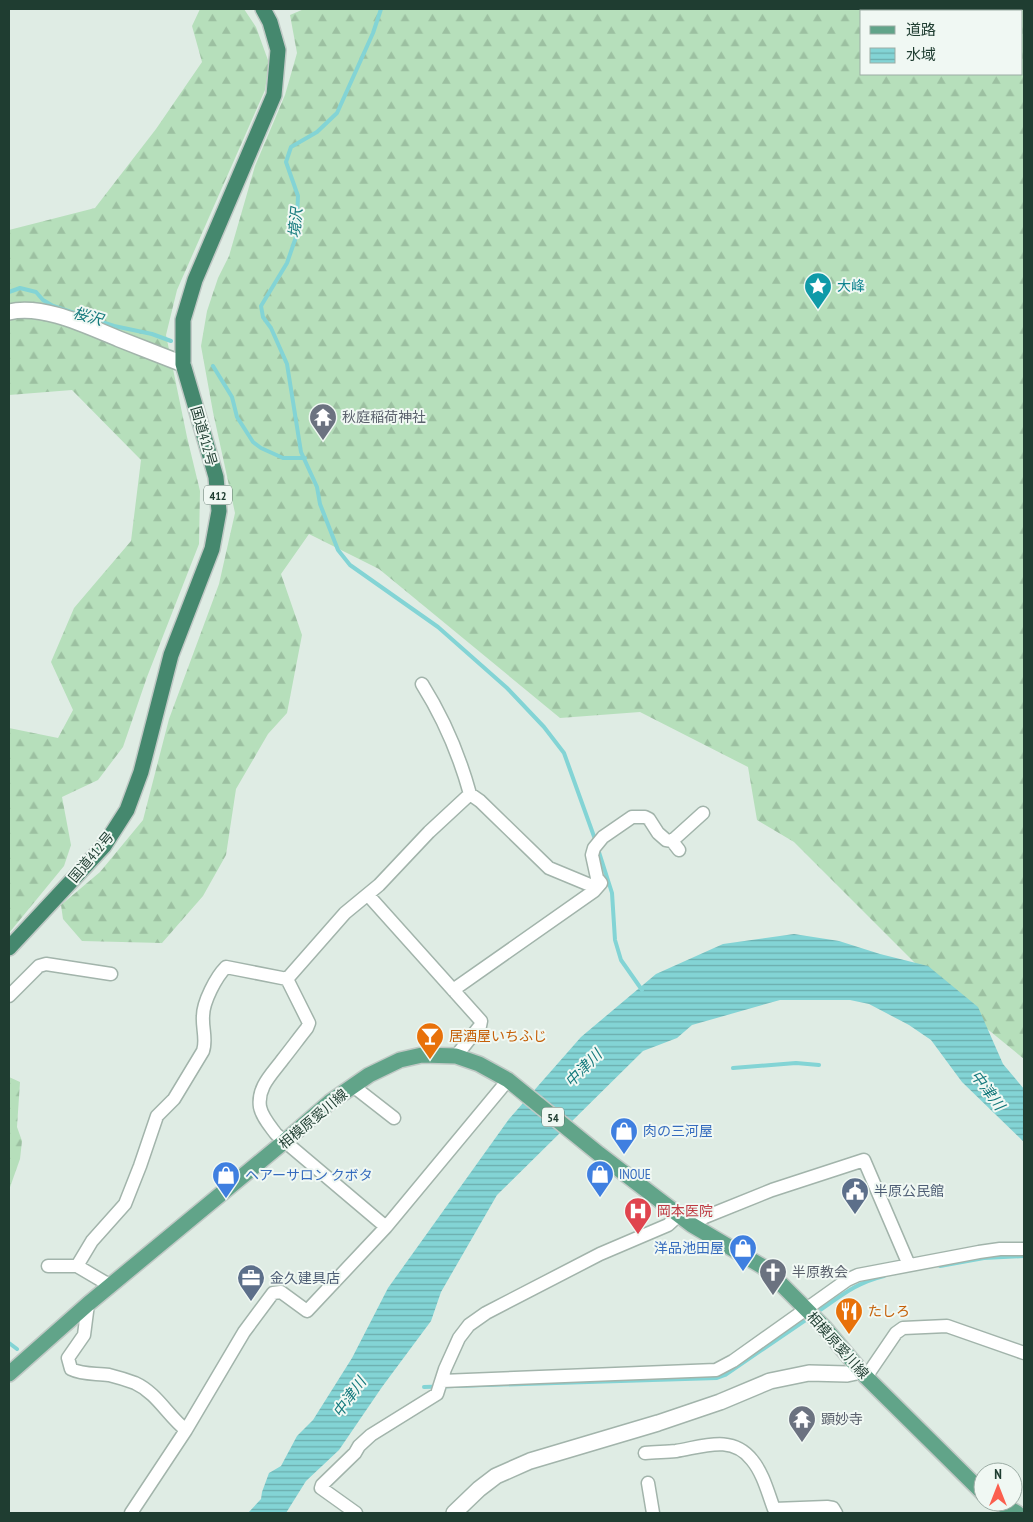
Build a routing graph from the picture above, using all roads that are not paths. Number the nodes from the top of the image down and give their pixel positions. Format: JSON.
{"nodes":[{"id":1,"x":262,"y":9,"type":"edge"},
{"id":2,"x":9,"y":312,"type":"edge"},
{"id":3,"x":183,"y":364,"type":"junction"},
{"id":4,"x":422,"y":684,"type":"dead end"},
{"id":5,"x":470,"y":794,"type":"junction"},
{"id":6,"x":707,"y":827,"type":"dead end"},
{"id":7,"x":601,"y":883,"type":"junction"},
{"id":8,"x":368,"y":895,"type":"junction"},
{"id":9,"x":9,"y":948,"type":"edge"},
{"id":10,"x":111,"y":974,"type":"dead end"},
{"id":11,"x":287,"y":979,"type":"junction"},
{"id":12,"x":453,"y":990,"type":"junction"},
{"id":13,"x":9,"y":996,"type":"edge"},
{"id":14,"x":456,"y":1056,"type":"junction"},
{"id":15,"x":508,"y":1080,"type":"junction"},
{"id":16,"x":354,"y":1086,"type":"junction"},
{"id":17,"x":394,"y":1118,"type":"dead end"},
{"id":18,"x":285,"y":1142,"type":"junction"},
{"id":19,"x":679,"y":1215,"type":"junction"},
{"id":20,"x":692,"y":1225,"type":"junction"},
{"id":21,"x":386,"y":1228,"type":"junction"},
{"id":22,"x":1024,"y":1249,"type":"edge"},
{"id":23,"x":909,"y":1265,"type":"junction"},
{"id":24,"x":48,"y":1266,"type":"dead end"},
{"id":25,"x":77,"y":1266,"type":"junction"},
{"id":26,"x":111,"y":1286,"type":"junction"},
{"id":27,"x":88,"y":1304,"type":"junction"},
{"id":28,"x":806,"y":1310,"type":"junction"},
{"id":29,"x":1024,"y":1353,"type":"edge"},
{"id":30,"x":9,"y":1374,"type":"edge"},
{"id":31,"x":864,"y":1374,"type":"junction"},
{"id":32,"x":442,"y":1381,"type":"junction"},
{"id":33,"x":186,"y":1430,"type":"junction"},
{"id":34,"x":645,"y":1453,"type":"dead end"},
{"id":35,"x":648,"y":1483,"type":"dead end"},
{"id":36,"x":973,"y":1483,"type":"edge"},
{"id":37,"x":131,"y":1513,"type":"edge"},
{"id":38,"x":356,"y":1513,"type":"edge"},
{"id":39,"x":454,"y":1513,"type":"edge"},
{"id":40,"x":654,"y":1513,"type":"edge"},
{"id":41,"x":836,"y":1513,"type":"edge"}],
"edges":[{"from":1,"to":3,"type":"highway","name":"国道412号","number":"412"},
{"from":2,"to":3,"type":"street"},
{"from":3,"to":9,"type":"highway","name":"国道412号","number":"412"},
{"from":4,"to":5,"type":"street"},
{"from":5,"to":7,"type":"street"},
{"from":5,"to":8,"type":"street"},
{"from":6,"to":7,"type":"street"},
{"from":7,"to":12,"type":"street"},
{"from":8,"to":11,"type":"street"},
{"from":8,"to":12,"type":"street"},
{"from":10,"to":13,"type":"street"},
{"from":11,"to":18,"type":"street"},
{"from":11,"to":25,"type":"street"},
{"from":12,"to":14,"type":"street"},
{"from":14,"to":15,"type":"main road","name":"相模原愛川線","number":"54"},
{"from":14,"to":16,"type":"main road","name":"相模原愛川線","number":"54"},
{"from":15,"to":19,"type":"main road","name":"相模原愛川線","number":"54"},
{"from":15,"to":21,"type":"street"},
{"from":16,"to":17,"type":"street"},
{"from":16,"to":18,"type":"main road","name":"相模原愛川線","number":"54"},
{"from":18,"to":21,"type":"street"},
{"from":18,"to":26,"type":"main road","name":"相模原愛川線","number":"54"},
{"from":19,"to":20,"type":"main road","name":"相模原愛川線","number":"54"},
{"from":19,"to":32,"type":"street"},
{"from":20,"to":23,"type":"street"},
{"from":20,"to":28,"type":"main road","name":"相模原愛川線","number":"54"},
{"from":21,"to":33,"type":"street"},
{"from":22,"to":23,"type":"street"},
{"from":23,"to":28,"type":"street"},
{"from":24,"to":25,"type":"street"},
{"from":25,"to":26,"type":"street"},
{"from":26,"to":27,"type":"main road","name":"相模原愛川線","number":"54"},
{"from":27,"to":30,"type":"main road","name":"相模原愛川線","number":"54"},
{"from":27,"to":33,"type":"street"},
{"from":28,"to":31,"type":"main road","name":"相模原愛川線","number":"54"},
{"from":28,"to":32,"type":"street"},
{"from":29,"to":31,"type":"street"},
{"from":31,"to":36,"type":"main road","name":"相模原愛川線","number":"54"},
{"from":31,"to":39,"type":"street"},
{"from":32,"to":38,"type":"street"},
{"from":33,"to":37,"type":"street"},
{"from":34,"to":41,"type":"street"},
{"from":35,"to":40,"type":"street"}]}
